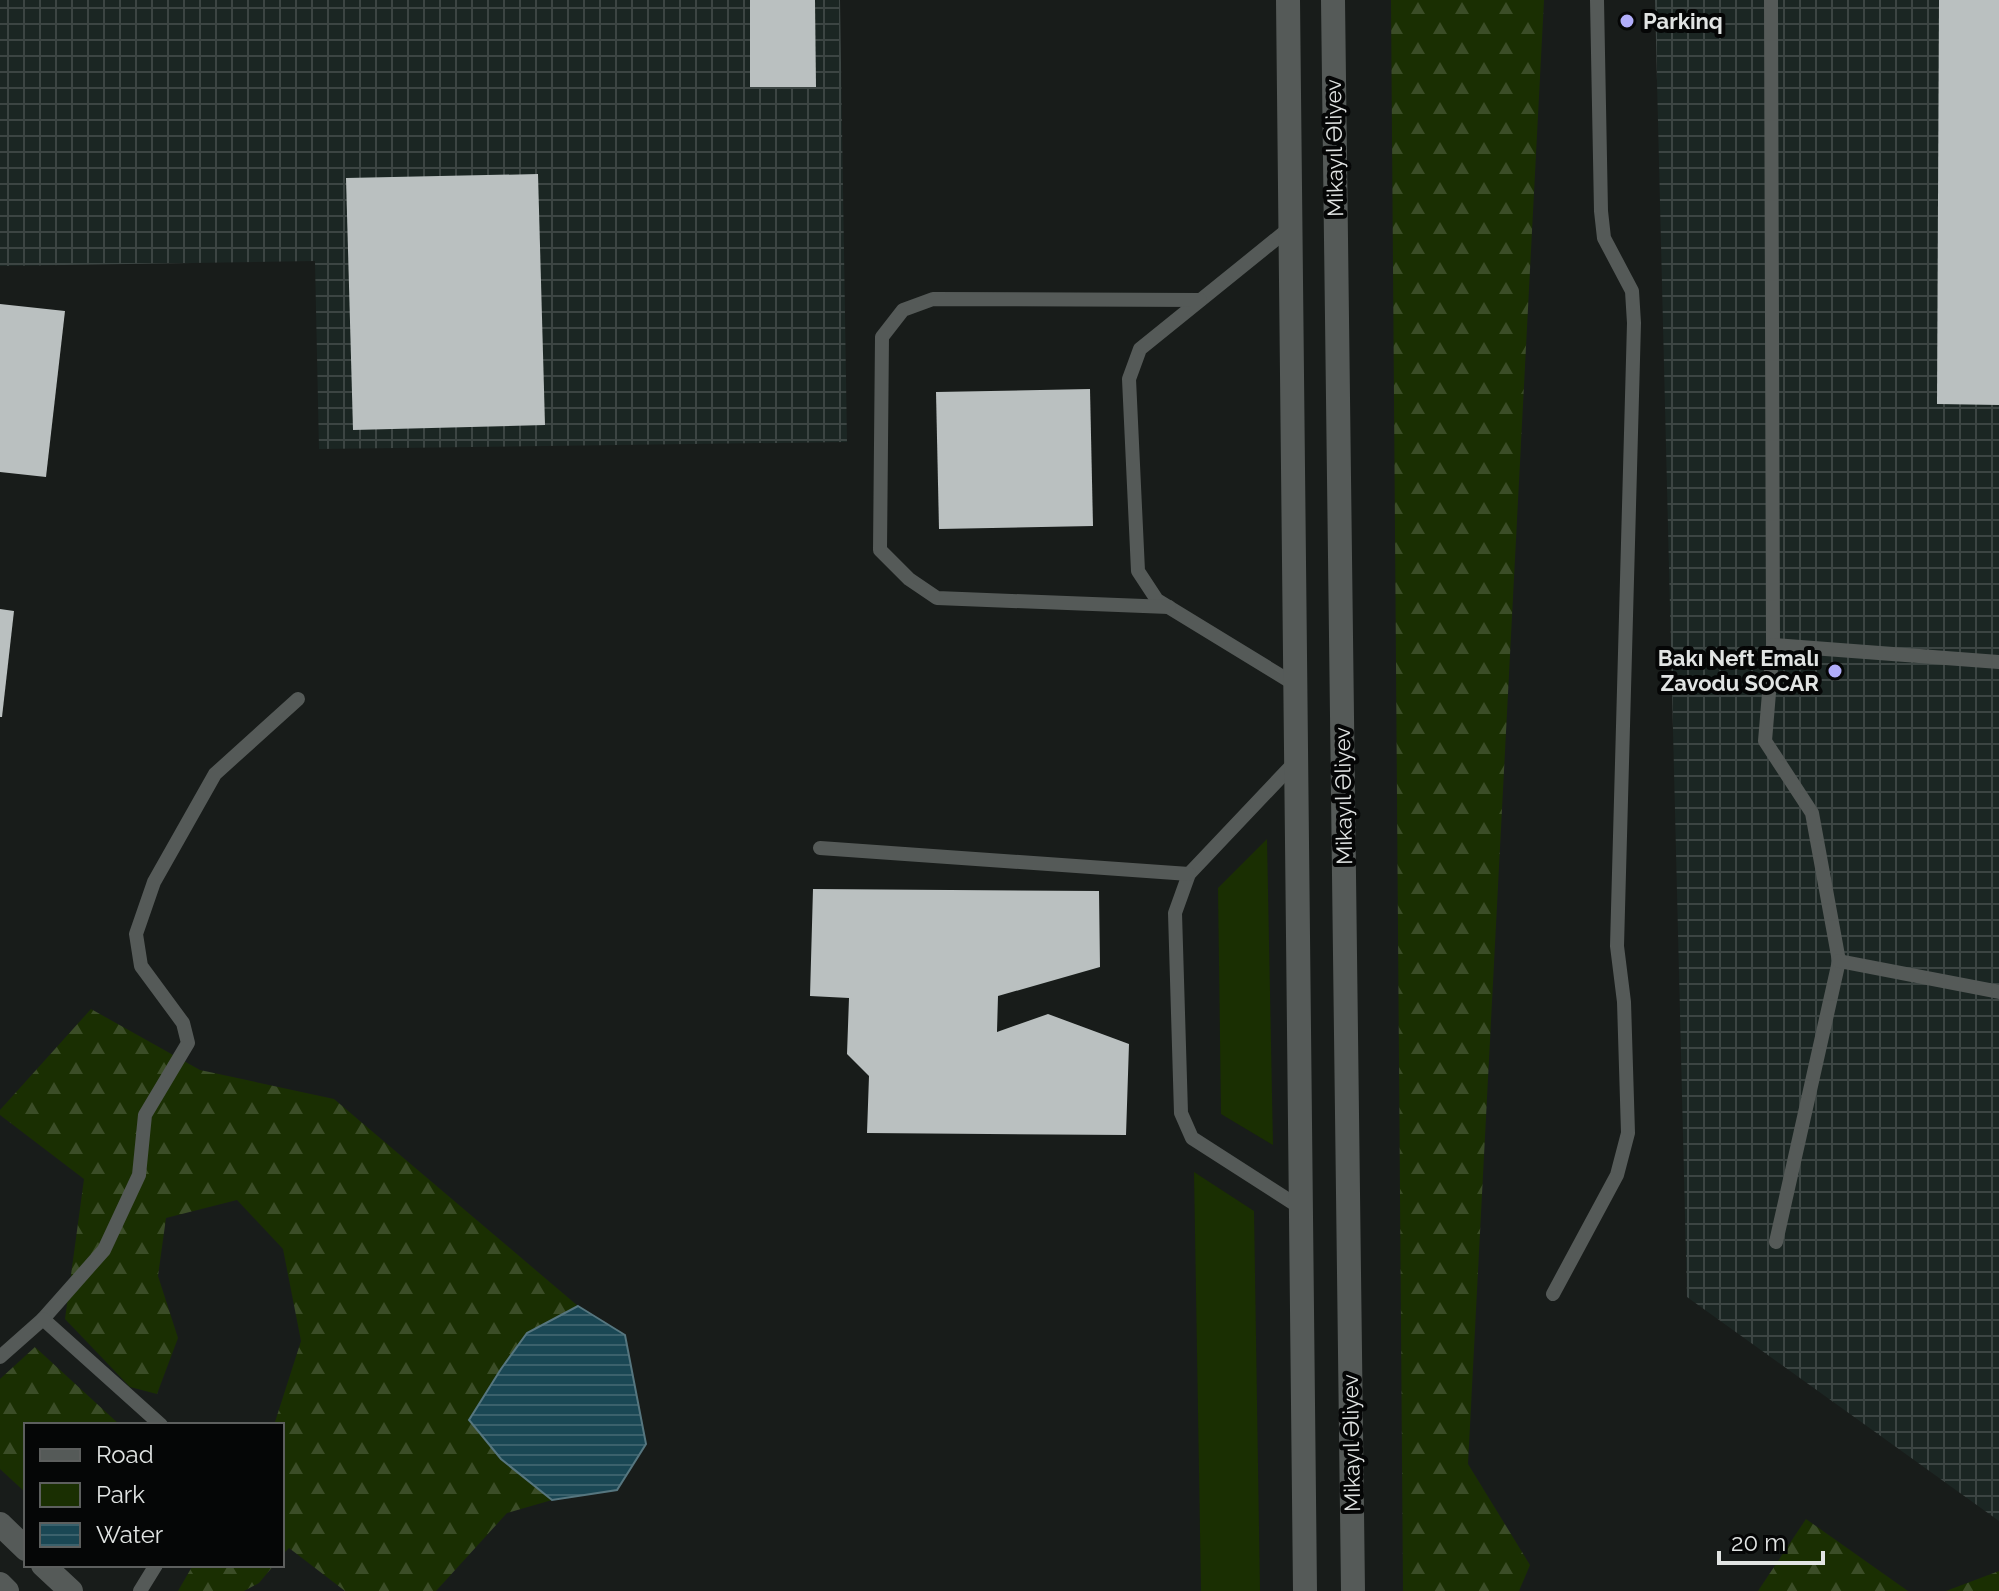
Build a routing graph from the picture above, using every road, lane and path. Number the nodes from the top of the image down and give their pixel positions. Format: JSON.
{"nodes":[{"id":1,"x":1288,"y":0,"type":"edge"},
{"id":2,"x":1333,"y":0,"type":"edge"},
{"id":3,"x":1597,"y":0,"type":"edge"},
{"id":4,"x":1771,"y":0,"type":"edge"},
{"id":5,"x":1291,"y":226,"type":"junction"},
{"id":6,"x":1200,"y":300,"type":"junction"},
{"id":7,"x":1169,"y":607,"type":"junction"},
{"id":8,"x":1773,"y":645,"type":"junction"},
{"id":9,"x":1999,"y":662,"type":"edge"},
{"id":10,"x":1296,"y":685,"type":"junction"},
{"id":11,"x":298,"y":699,"type":"dead end"},
{"id":12,"x":1297,"y":760,"type":"junction"},
{"id":13,"x":820,"y":848,"type":"dead end"},
{"id":14,"x":1189,"y":874,"type":"junction"},
{"id":15,"x":1839,"y":961,"type":"junction"},
{"id":16,"x":1999,"y":992,"type":"edge"},
{"id":17,"x":1301,"y":1208,"type":"junction"},
{"id":18,"x":1776,"y":1242,"type":"dead end"},
{"id":19,"x":1553,"y":1294,"type":"dead end"},
{"id":20,"x":43,"y":1319,"type":"junction"},
{"id":21,"x":0,"y":1357,"type":"edge"},
{"id":22,"x":159,"y":1423,"type":"edge"},
{"id":23,"x":0,"y":1524,"type":"edge"},
{"id":24,"x":24,"y":1547,"type":"edge"},
{"id":25,"x":45,"y":1567,"type":"edge"},
{"id":26,"x":155,"y":1567,"type":"edge"},
{"id":27,"x":0,"y":1584,"type":"edge"},
{"id":28,"x":7,"y":1591,"type":"edge"},
{"id":29,"x":71,"y":1591,"type":"edge"},
{"id":30,"x":140,"y":1591,"type":"edge"},
{"id":31,"x":1305,"y":1591,"type":"edge"},
{"id":32,"x":1353,"y":1591,"type":"edge"}],
"edges":[{"from":1,"to":5,"type":"main road","name":"Mikayıl Əliyev"},
{"from":2,"to":32,"type":"main road","name":"Mikayıl Əliyev"},
{"from":3,"to":19,"type":"lane"},
{"from":4,"to":8,"type":"lane"},
{"from":5,"to":6,"type":"lane"},
{"from":5,"to":10,"type":"main road","name":"Mikayıl Əliyev"},
{"from":6,"to":7,"type":"lane"},
{"from":6,"to":7,"type":"lane"},
{"from":7,"to":10,"type":"lane"},
{"from":8,"to":9,"type":"lane"},
{"from":8,"to":15,"type":"lane"},
{"from":10,"to":12,"type":"main road","name":"Mikayıl Əliyev"},
{"from":11,"to":20,"type":"lane"},
{"from":12,"to":14,"type":"lane"},
{"from":12,"to":17,"type":"main road","name":"Mikayıl Əliyev"},
{"from":13,"to":14,"type":"lane"},
{"from":14,"to":17,"type":"lane"},
{"from":15,"to":16,"type":"lane"},
{"from":15,"to":18,"type":"lane"},
{"from":17,"to":31,"type":"main road","name":"Mikayıl Əliyev"},
{"from":20,"to":21,"type":"lane"},
{"from":20,"to":22,"type":"lane"},
{"from":23,"to":24,"type":"main road"},
{"from":25,"to":29,"type":"main road"},
{"from":26,"to":30,"type":"lane"},
{"from":27,"to":28,"type":"main road"}]}
